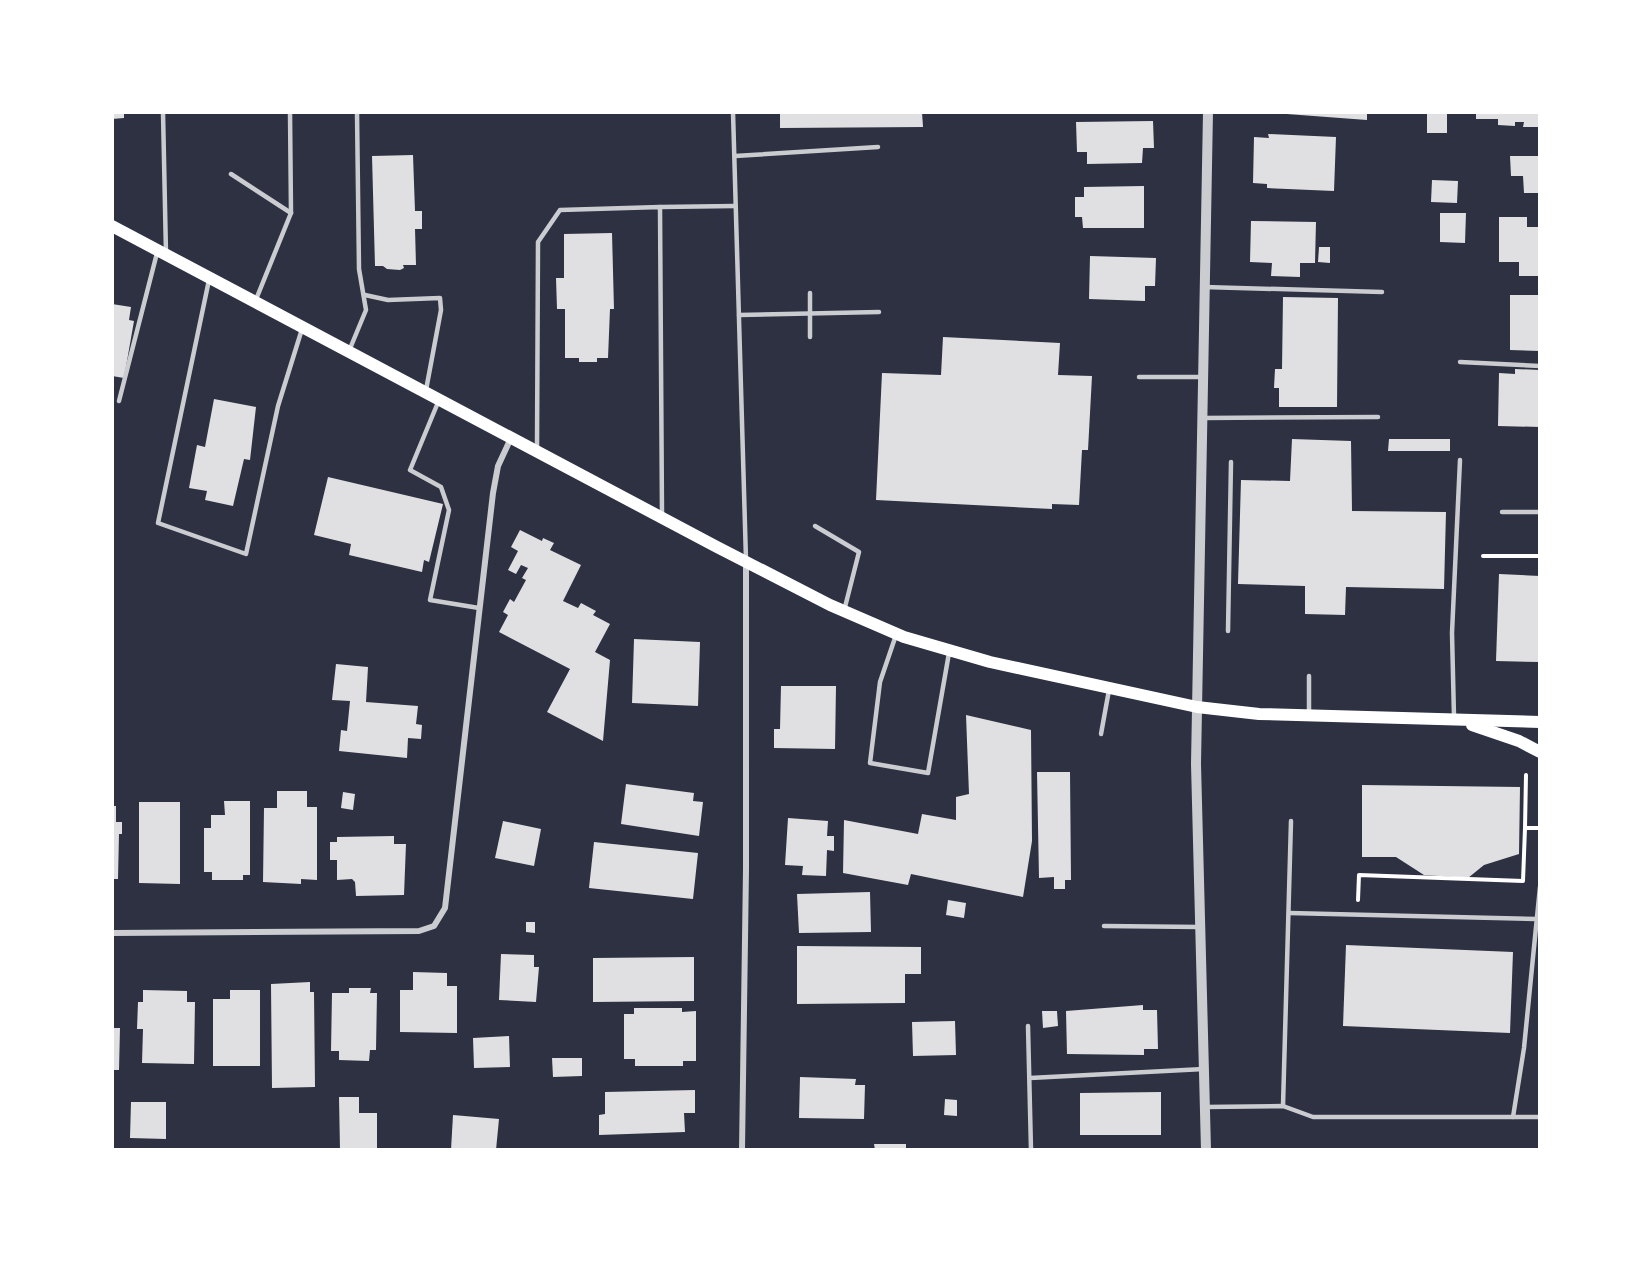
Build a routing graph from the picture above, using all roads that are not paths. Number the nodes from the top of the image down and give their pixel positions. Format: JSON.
{"nodes":[{"id":1,"x":163,"y":112,"type":"edge"},
{"id":2,"x":290,"y":112,"type":"edge"},
{"id":3,"x":357,"y":112,"type":"edge"},
{"id":4,"x":733,"y":112,"type":"edge"},
{"id":5,"x":1208,"y":112,"type":"edge"},
{"id":6,"x":878,"y":147,"type":"dead end"},
{"id":7,"x":735,"y":156,"type":"junction"},
{"id":8,"x":231,"y":174,"type":"dead end"},
{"id":9,"x":735,"y":206,"type":"junction"},
{"id":10,"x":660,"y":207,"type":"junction"},
{"id":11,"x":291,"y":213,"type":"junction"},
{"id":12,"x":112,"y":226,"type":"edge"},
{"id":13,"x":162,"y":252,"type":"junction"},
{"id":14,"x":209,"y":277,"type":"junction"},
{"id":15,"x":1204,"y":287,"type":"junction"},
{"id":16,"x":1382,"y":292,"type":"dead end"},
{"id":17,"x":810,"y":293,"type":"dead end"},
{"id":18,"x":365,"y":296,"type":"junction"},
{"id":19,"x":255,"y":302,"type":"junction"},
{"id":20,"x":810,"y":312,"type":"junction"},
{"id":21,"x":879,"y":312,"type":"dead end"},
{"id":22,"x":739,"y":315,"type":"junction"},
{"id":23,"x":303,"y":327,"type":"junction"},
{"id":24,"x":810,"y":337,"type":"dead end"},
{"id":25,"x":349,"y":351,"type":"junction"},
{"id":26,"x":1460,"y":362,"type":"dead end"},
{"id":27,"x":1539,"y":366,"type":"edge"},
{"id":28,"x":1139,"y":377,"type":"dead end"},
{"id":29,"x":1203,"y":377,"type":"junction"},
{"id":30,"x":426,"y":393,"type":"junction"},
{"id":31,"x":440,"y":400,"type":"junction"},
{"id":32,"x":119,"y":401,"type":"dead end"},
{"id":33,"x":1378,"y":417,"type":"dead end"},
{"id":34,"x":1202,"y":418,"type":"junction"},
{"id":35,"x":511,"y":438,"type":"junction"},
{"id":36,"x":537,"y":452,"type":"junction"},
{"id":37,"x":1460,"y":460,"type":"dead end"},
{"id":38,"x":1231,"y":462,"type":"dead end"},
{"id":39,"x":1502,"y":512,"type":"dead end"},
{"id":40,"x":1539,"y":512,"type":"edge"},
{"id":41,"x":662,"y":517,"type":"junction"},
{"id":42,"x":815,"y":526,"type":"dead end"},
{"id":43,"x":746,"y":561,"type":"junction"},
{"id":44,"x":479,"y":608,"type":"junction"},
{"id":45,"x":844,"y":611,"type":"junction"},
{"id":46,"x":1228,"y":631,"type":"dead end"},
{"id":47,"x":896,"y":634,"type":"junction"},
{"id":48,"x":949,"y":650,"type":"junction"},
{"id":49,"x":1309,"y":676,"type":"dead end"},
{"id":50,"x":1110,"y":688,"type":"junction"},
{"id":51,"x":1197,"y":707,"type":"junction"},
{"id":52,"x":1309,"y":715,"type":"junction"},
{"id":53,"x":1454,"y":720,"type":"junction"},
{"id":54,"x":1539,"y":722,"type":"edge"},
{"id":55,"x":1101,"y":735,"type":"dead end"},
{"id":56,"x":1539,"y":752,"type":"edge"},
{"id":57,"x":1291,"y":821,"type":"dead end"},
{"id":58,"x":1539,"y":887,"type":"edge"},
{"id":59,"x":1288,"y":913,"type":"junction"},
{"id":60,"x":1538,"y":919,"type":"junction"},
{"id":61,"x":1104,"y":927,"type":"dead end"},
{"id":62,"x":1200,"y":927,"type":"junction"},
{"id":63,"x":112,"y":933,"type":"edge"},
{"id":64,"x":1028,"y":1026,"type":"dead end"},
{"id":65,"x":1204,"y":1069,"type":"junction"},
{"id":66,"x":1030,"y":1078,"type":"junction"},
{"id":67,"x":1283,"y":1106,"type":"junction"},
{"id":68,"x":1205,"y":1107,"type":"junction"},
{"id":69,"x":1513,"y":1117,"type":"junction"},
{"id":70,"x":1539,"y":1117,"type":"edge"},
{"id":71,"x":742,"y":1149,"type":"edge"},
{"id":72,"x":1031,"y":1149,"type":"edge"},
{"id":73,"x":1206,"y":1149,"type":"edge"}],
"edges":[{"from":1,"to":13,"type":"lane"},
{"from":2,"to":11,"type":"lane"},
{"from":3,"to":18,"type":"lane"},
{"from":4,"to":7,"type":"lane"},
{"from":5,"to":15,"type":"street"},
{"from":6,"to":7,"type":"lane"},
{"from":7,"to":9,"type":"lane"},
{"from":8,"to":11,"type":"lane"},
{"from":9,"to":10,"type":"lane"},
{"from":9,"to":22,"type":"lane"},
{"from":10,"to":36,"type":"lane"},
{"from":10,"to":41,"type":"lane"},
{"from":11,"to":19,"type":"lane"},
{"from":12,"to":13,"type":"main road"},
{"from":13,"to":14,"type":"main road"},
{"from":13,"to":32,"type":"lane"},
{"from":14,"to":19,"type":"main road"},
{"from":14,"to":23,"type":"lane"},
{"from":15,"to":16,"type":"lane"},
{"from":15,"to":29,"type":"street"},
{"from":17,"to":20,"type":"lane"},
{"from":18,"to":25,"type":"lane"},
{"from":18,"to":30,"type":"lane"},
{"from":19,"to":23,"type":"main road"},
{"from":20,"to":21,"type":"lane"},
{"from":20,"to":22,"type":"lane"},
{"from":20,"to":24,"type":"lane"},
{"from":22,"to":43,"type":"lane"},
{"from":23,"to":25,"type":"main road"},
{"from":25,"to":30,"type":"main road"},
{"from":26,"to":27,"type":"lane"},
{"from":28,"to":29,"type":"lane"},
{"from":29,"to":34,"type":"street"},
{"from":30,"to":31,"type":"main road"},
{"from":31,"to":35,"type":"main road"},
{"from":31,"to":44,"type":"lane"},
{"from":33,"to":34,"type":"lane"},
{"from":34,"to":51,"type":"street"},
{"from":35,"to":36,"type":"main road"},
{"from":35,"to":44,"type":"street"},
{"from":36,"to":41,"type":"main road"},
{"from":37,"to":53,"type":"lane"},
{"from":38,"to":46,"type":"lane"},
{"from":39,"to":40,"type":"lane"},
{"from":41,"to":43,"type":"main road"},
{"from":42,"to":45,"type":"lane"},
{"from":43,"to":45,"type":"main road"},
{"from":43,"to":71,"type":"street"},
{"from":44,"to":63,"type":"street"},
{"from":45,"to":47,"type":"main road"},
{"from":47,"to":48,"type":"main road"},
{"from":47,"to":48,"type":"lane"},
{"from":48,"to":50,"type":"main road"},
{"from":49,"to":52,"type":"lane"},
{"from":50,"to":51,"type":"main road"},
{"from":50,"to":55,"type":"lane"},
{"from":51,"to":52,"type":"main road"},
{"from":51,"to":62,"type":"street"},
{"from":52,"to":53,"type":"main road"},
{"from":53,"to":54,"type":"main road"},
{"from":53,"to":56,"type":"main road"},
{"from":57,"to":59,"type":"lane"},
{"from":58,"to":60,"type":"lane"},
{"from":59,"to":60,"type":"lane"},
{"from":59,"to":67,"type":"lane"},
{"from":60,"to":69,"type":"lane"},
{"from":61,"to":62,"type":"lane"},
{"from":62,"to":65,"type":"street"},
{"from":64,"to":66,"type":"lane"},
{"from":65,"to":66,"type":"lane"},
{"from":65,"to":68,"type":"street"},
{"from":66,"to":72,"type":"lane"},
{"from":67,"to":68,"type":"lane"},
{"from":67,"to":69,"type":"lane"},
{"from":68,"to":73,"type":"street"},
{"from":69,"to":70,"type":"lane"}]}
